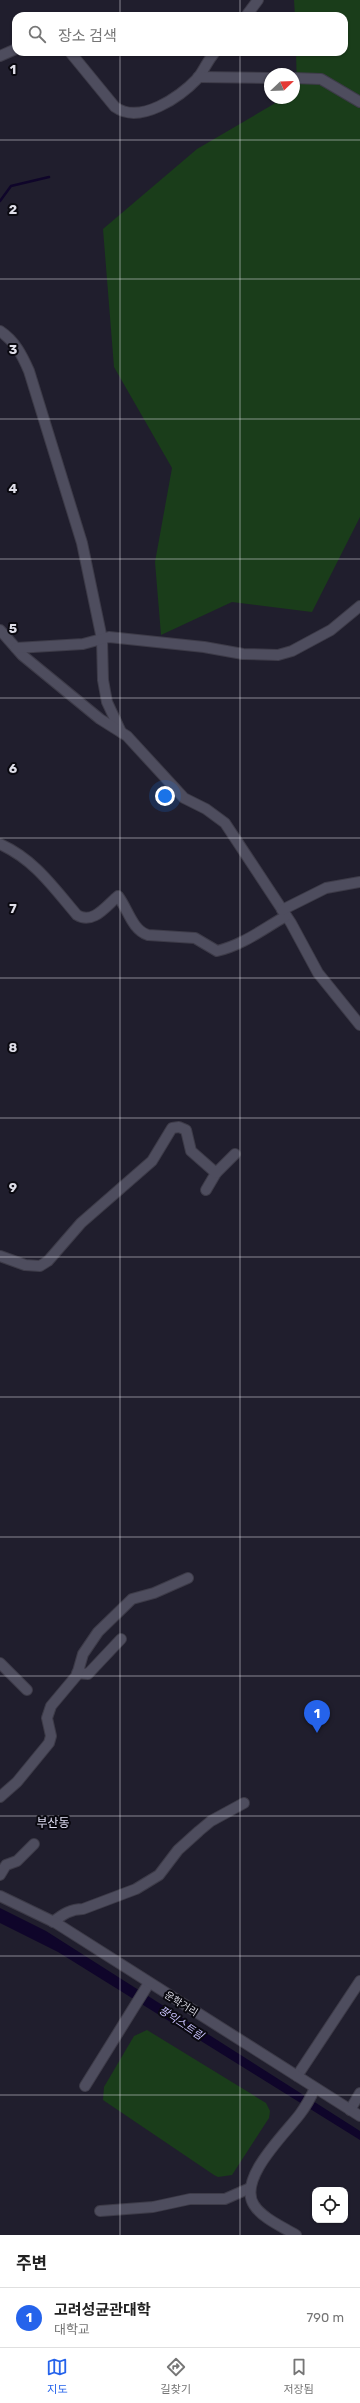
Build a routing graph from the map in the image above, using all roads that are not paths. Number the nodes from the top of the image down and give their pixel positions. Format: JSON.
{"nodes":[{"id":1,"x":258,"y":0,"type":"edge"},
{"id":2,"x":249,"y":12,"type":"edge"},
{"id":3,"x":12,"y":51,"type":"edge"},
{"id":4,"x":0,"y":56,"type":"edge"},
{"id":5,"x":73,"y":56,"type":"edge"},
{"id":6,"x":212,"y":56,"type":"edge"},
{"id":7,"x":198,"y":77,"type":"junction"},
{"id":8,"x":264,"y":78,"type":"edge"},
{"id":9,"x":300,"y":78,"type":"edge"},
{"id":10,"x":360,"y":102,"type":"edge"},
{"id":11,"x":0,"y":331,"type":"edge"},
{"id":12,"x":360,"y":606,"type":"edge"},
{"id":13,"x":0,"y":630,"type":"edge"},
{"id":14,"x":102,"y":639,"type":"junction"},
{"id":15,"x":16,"y":648,"type":"junction"},
{"id":16,"x":121,"y":733,"type":"junction"},
{"id":17,"x":0,"y":844,"type":"edge"},
{"id":18,"x":360,"y":882,"type":"edge"},
{"id":19,"x":284,"y":913,"type":"junction"},
{"id":20,"x":360,"y":1025,"type":"edge"},
{"id":21,"x":235,"y":1154,"type":"dead end"},
{"id":22,"x":216,"y":1173,"type":"junction"},
{"id":23,"x":206,"y":1190,"type":"dead end"},
{"id":24,"x":0,"y":1256,"type":"edge"},
{"id":25,"x":188,"y":1578,"type":"dead end"},
{"id":26,"x":121,"y":1639,"type":"dead end"},
{"id":27,"x":0,"y":1663,"type":"edge"},
{"id":28,"x":77,"y":1673,"type":"junction"},
{"id":29,"x":27,"y":1690,"type":"dead end"},
{"id":30,"x":0,"y":1797,"type":"edge"},
{"id":31,"x":244,"y":1803,"type":"dead end"},
{"id":32,"x":34,"y":1844,"type":"dead end"},
{"id":33,"x":0,"y":1875,"type":"edge"},
{"id":34,"x":0,"y":1896,"type":"edge"},
{"id":35,"x":53,"y":1922,"type":"junction"},
{"id":36,"x":360,"y":1981,"type":"edge"},
{"id":37,"x":146,"y":1987,"type":"junction"},
{"id":38,"x":297,"y":2076,"type":"junction"},
{"id":39,"x":85,"y":2086,"type":"dead end"},
{"id":40,"x":313,"y":2092,"type":"junction"},
{"id":41,"x":360,"y":2093,"type":"edge"},
{"id":42,"x":350,"y":2110,"type":"junction"},
{"id":43,"x":360,"y":2116,"type":"edge"},
{"id":44,"x":250,"y":2188,"type":"junction"},
{"id":45,"x":100,"y":2211,"type":"dead end"},
{"id":46,"x":296,"y":2235,"type":"edge"}],
"edges":[{"from":1,"to":2,"type":"street"},
{"from":3,"to":4,"type":"street"},
{"from":5,"to":7,"type":"street"},
{"from":6,"to":7,"type":"street"},
{"from":7,"to":8,"type":"street"},
{"from":9,"to":10,"type":"street"},
{"from":11,"to":14,"type":"street"},
{"from":12,"to":14,"type":"street"},
{"from":13,"to":15,"type":"street"},
{"from":14,"to":15,"type":"street"},
{"from":14,"to":16,"type":"street"},
{"from":15,"to":16,"type":"street"},
{"from":16,"to":19,"type":"street"},
{"from":17,"to":19,"type":"street"},
{"from":18,"to":19,"type":"street"},
{"from":19,"to":20,"type":"street"},
{"from":21,"to":22,"type":"street"},
{"from":22,"to":23,"type":"street"},
{"from":22,"to":24,"type":"street"},
{"from":25,"to":28,"type":"street"},
{"from":26,"to":28,"type":"street"},
{"from":27,"to":29,"type":"street"},
{"from":28,"to":30,"type":"street"},
{"from":31,"to":35,"type":"street"},
{"from":32,"to":33,"type":"street"},
{"from":34,"to":35,"type":"street","name":"운학거리"},
{"from":35,"to":37,"type":"street","name":"운학거리"},
{"from":36,"to":38,"type":"street"},
{"from":37,"to":38,"type":"street","name":"운학거리"},
{"from":37,"to":39,"type":"street"},
{"from":38,"to":40,"type":"street","name":"운학거리"},
{"from":40,"to":42,"type":"street","name":"운학거리"},
{"from":40,"to":44,"type":"street"},
{"from":41,"to":42,"type":"street"},
{"from":42,"to":43,"type":"street","name":"운학거리"},
{"from":44,"to":45,"type":"street"},
{"from":44,"to":46,"type":"street"}]}
